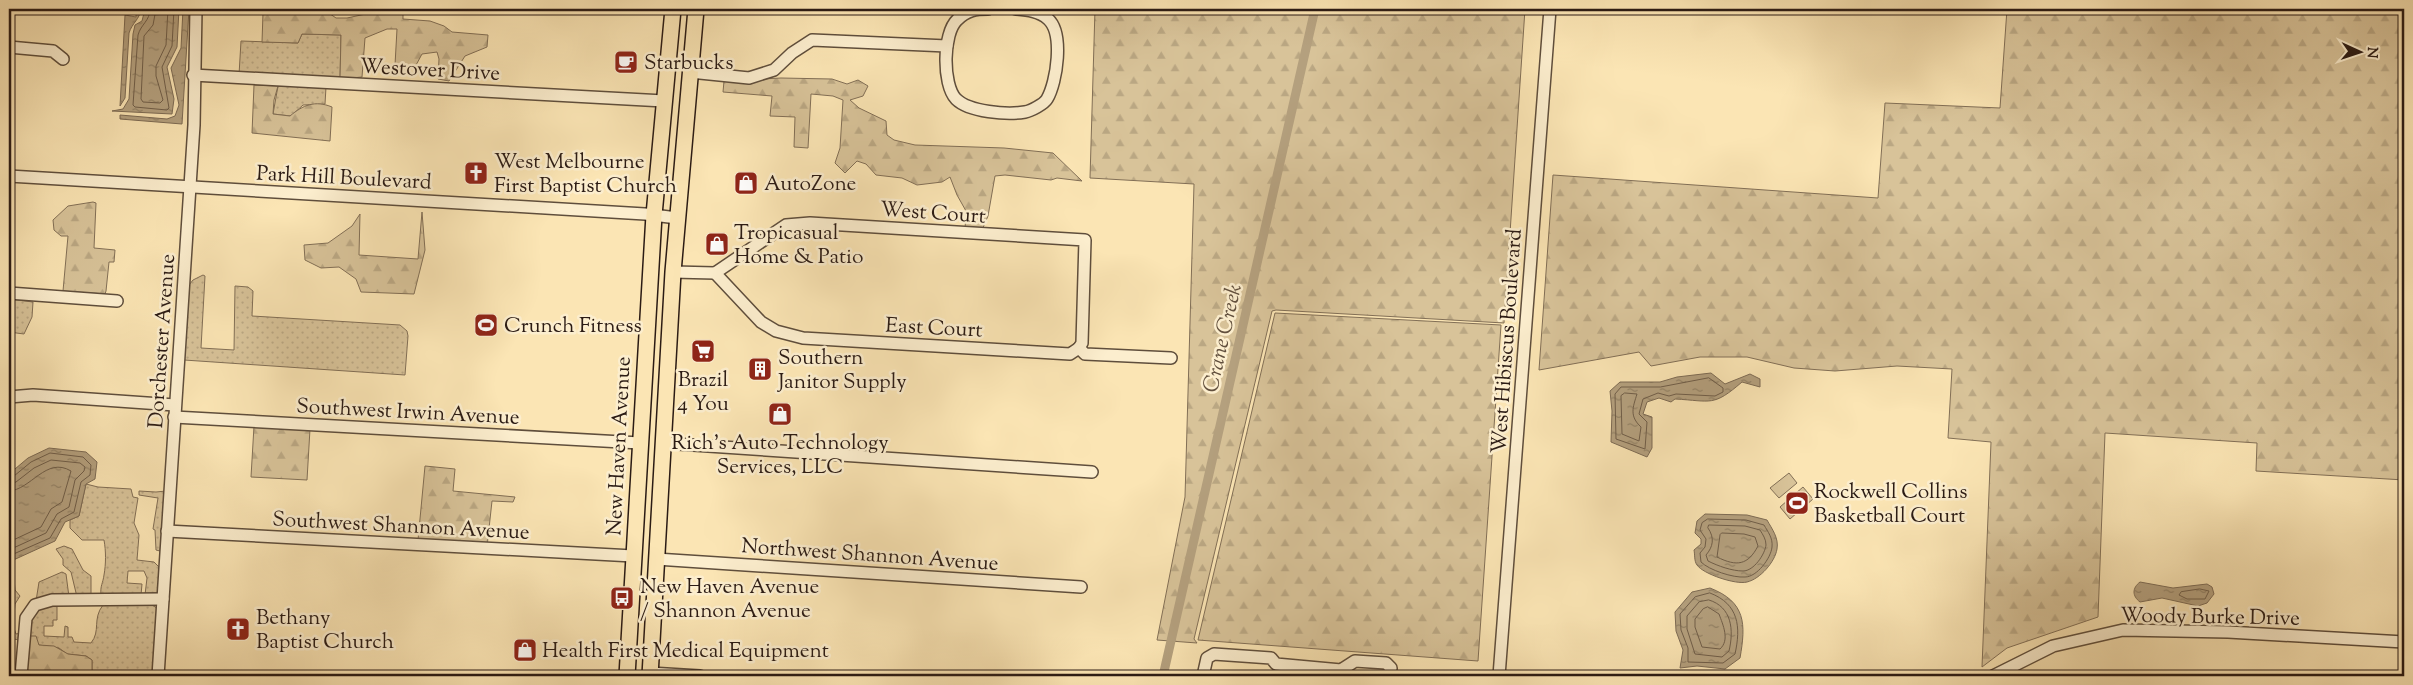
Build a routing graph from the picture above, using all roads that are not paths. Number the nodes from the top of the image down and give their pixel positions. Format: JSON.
{"nodes":[{"id":1,"x":196,"y":9,"type":"edge"},
{"id":2,"x":672,"y":9,"type":"edge"},
{"id":3,"x":696,"y":9,"type":"edge"},
{"id":4,"x":988,"y":9,"type":"edge"},
{"id":5,"x":1016,"y":9,"type":"edge"},
{"id":6,"x":1550,"y":9,"type":"edge"},
{"id":7,"x":672,"y":30,"type":"junction"},
{"id":8,"x":947,"y":46,"type":"junction"},
{"id":9,"x":9,"y":47,"type":"edge"},
{"id":10,"x":63,"y":59,"type":"dead end"},
{"id":11,"x":690,"y":72,"type":"junction"},
{"id":12,"x":193,"y":75,"type":"junction"},
{"id":13,"x":664,"y":102,"type":"junction"},
{"id":14,"x":684,"y":139,"type":"junction"},
{"id":15,"x":9,"y":176,"type":"edge"},
{"id":16,"x":190,"y":187,"type":"junction"},
{"id":17,"x":654,"y":215,"type":"junction"},
{"id":18,"x":677,"y":218,"type":"junction"},
{"id":19,"x":673,"y":272,"type":"junction"},
{"id":20,"x":714,"y":273,"type":"junction"},
{"id":21,"x":9,"y":293,"type":"edge"},
{"id":22,"x":117,"y":301,"type":"dead end"},
{"id":23,"x":1079,"y":348,"type":"junction"},
{"id":24,"x":1171,"y":358,"type":"dead end"},
{"id":25,"x":9,"y":397,"type":"edge"},
{"id":26,"x":174,"y":405,"type":"junction"},
{"id":27,"x":641,"y":414,"type":"junction"},
{"id":28,"x":174,"y":417,"type":"junction"},
{"id":29,"x":640,"y":443,"type":"junction"},
{"id":30,"x":663,"y":444,"type":"junction"},
{"id":31,"x":1092,"y":472,"type":"dead end"},
{"id":32,"x":661,"y":481,"type":"junction"},
{"id":33,"x":635,"y":524,"type":"junction"},
{"id":34,"x":167,"y":531,"type":"junction"},
{"id":35,"x":633,"y":556,"type":"junction"},
{"id":36,"x":656,"y":559,"type":"junction"},
{"id":37,"x":1081,"y":587,"type":"dead end"},
{"id":38,"x":163,"y":600,"type":"junction"},
{"id":39,"x":2404,"y":642,"type":"edge"},
{"id":40,"x":1276,"y":664,"type":"junction"},
{"id":41,"x":629,"y":675,"type":"edge"},
{"id":42,"x":650,"y":675,"type":"edge"},
{"id":43,"x":21,"y":676,"type":"edge"},
{"id":44,"x":158,"y":676,"type":"edge"},
{"id":45,"x":700,"y":676,"type":"edge"},
{"id":46,"x":1203,"y":676,"type":"edge"},
{"id":47,"x":1275,"y":676,"type":"edge"},
{"id":48,"x":1390,"y":676,"type":"edge"},
{"id":49,"x":1499,"y":676,"type":"edge"},
{"id":50,"x":1994,"y":676,"type":"edge"}],
"edges":[{"from":1,"to":12,"type":"street","name":"Dorchester Avenue"},
{"from":2,"to":7,"type":"main road","name":"New Haven Avenue"},
{"from":3,"to":11,"type":"main road","name":"New Haven Avenue"},
{"from":4,"to":8,"type":"street"},
{"from":5,"to":8,"type":"street"},
{"from":6,"to":49,"type":"street","name":"West Hibiscus Boulevard"},
{"from":7,"to":11,"type":"main road"},
{"from":7,"to":13,"type":"main road","name":"New Haven Avenue"},
{"from":8,"to":11,"type":"street"},
{"from":9,"to":10,"type":"street"},
{"from":11,"to":14,"type":"main road","name":"New Haven Avenue"},
{"from":12,"to":13,"type":"street","name":"Westover Drive"},
{"from":12,"to":16,"type":"street","name":"Dorchester Avenue"},
{"from":13,"to":14,"type":"main road"},
{"from":13,"to":17,"type":"main road","name":"New Haven Avenue"},
{"from":14,"to":18,"type":"main road","name":"New Haven Avenue"},
{"from":15,"to":16,"type":"street","name":"Park Hill Boulevard"},
{"from":16,"to":17,"type":"street","name":"Park Hill Boulevard"},
{"from":16,"to":26,"type":"street","name":"Dorchester Avenue"},
{"from":17,"to":18,"type":"street","name":"Park Hill Boulevard"},
{"from":17,"to":27,"type":"main road","name":"New Haven Avenue"},
{"from":18,"to":19,"type":"main road","name":"New Haven Avenue"},
{"from":19,"to":20,"type":"street"},
{"from":19,"to":30,"type":"main road","name":"New Haven Avenue"},
{"from":20,"to":23,"type":"street","name":"East Court"},
{"from":20,"to":23,"type":"street","name":"West Court"},
{"from":21,"to":22,"type":"street"},
{"from":23,"to":24,"type":"street","name":"East Court"},
{"from":25,"to":26,"type":"street"},
{"from":26,"to":28,"type":"street","name":"Dorchester Avenue"},
{"from":27,"to":29,"type":"main road","name":"New Haven Avenue"},
{"from":27,"to":30,"type":"main road"},
{"from":28,"to":29,"type":"street","name":"Southwest Irwin Avenue"},
{"from":28,"to":34,"type":"street","name":"Dorchester Avenue"},
{"from":29,"to":32,"type":"main road"},
{"from":29,"to":33,"type":"main road","name":"New Haven Avenue"},
{"from":30,"to":31,"type":"street"},
{"from":30,"to":32,"type":"main road","name":"New Haven Avenue"},
{"from":32,"to":36,"type":"main road","name":"New Haven Avenue"},
{"from":33,"to":35,"type":"main road","name":"New Haven Avenue"},
{"from":33,"to":36,"type":"main road"},
{"from":34,"to":35,"type":"street","name":"Southwest Shannon Avenue"},
{"from":34,"to":38,"type":"street","name":"Dorchester Avenue"},
{"from":35,"to":41,"type":"main road","name":"New Haven Avenue"},
{"from":36,"to":37,"type":"street","name":"Northwest Shannon Avenue"},
{"from":36,"to":42,"type":"main road","name":"New Haven Avenue"},
{"from":38,"to":43,"type":"street"},
{"from":38,"to":44,"type":"street","name":"Dorchester Avenue"},
{"from":39,"to":50,"type":"street","name":"Woody Burke Drive"},
{"from":40,"to":46,"type":"street"},
{"from":40,"to":47,"type":"street"},
{"from":40,"to":48,"type":"street"},
{"from":42,"to":45,"type":"street"}]}
